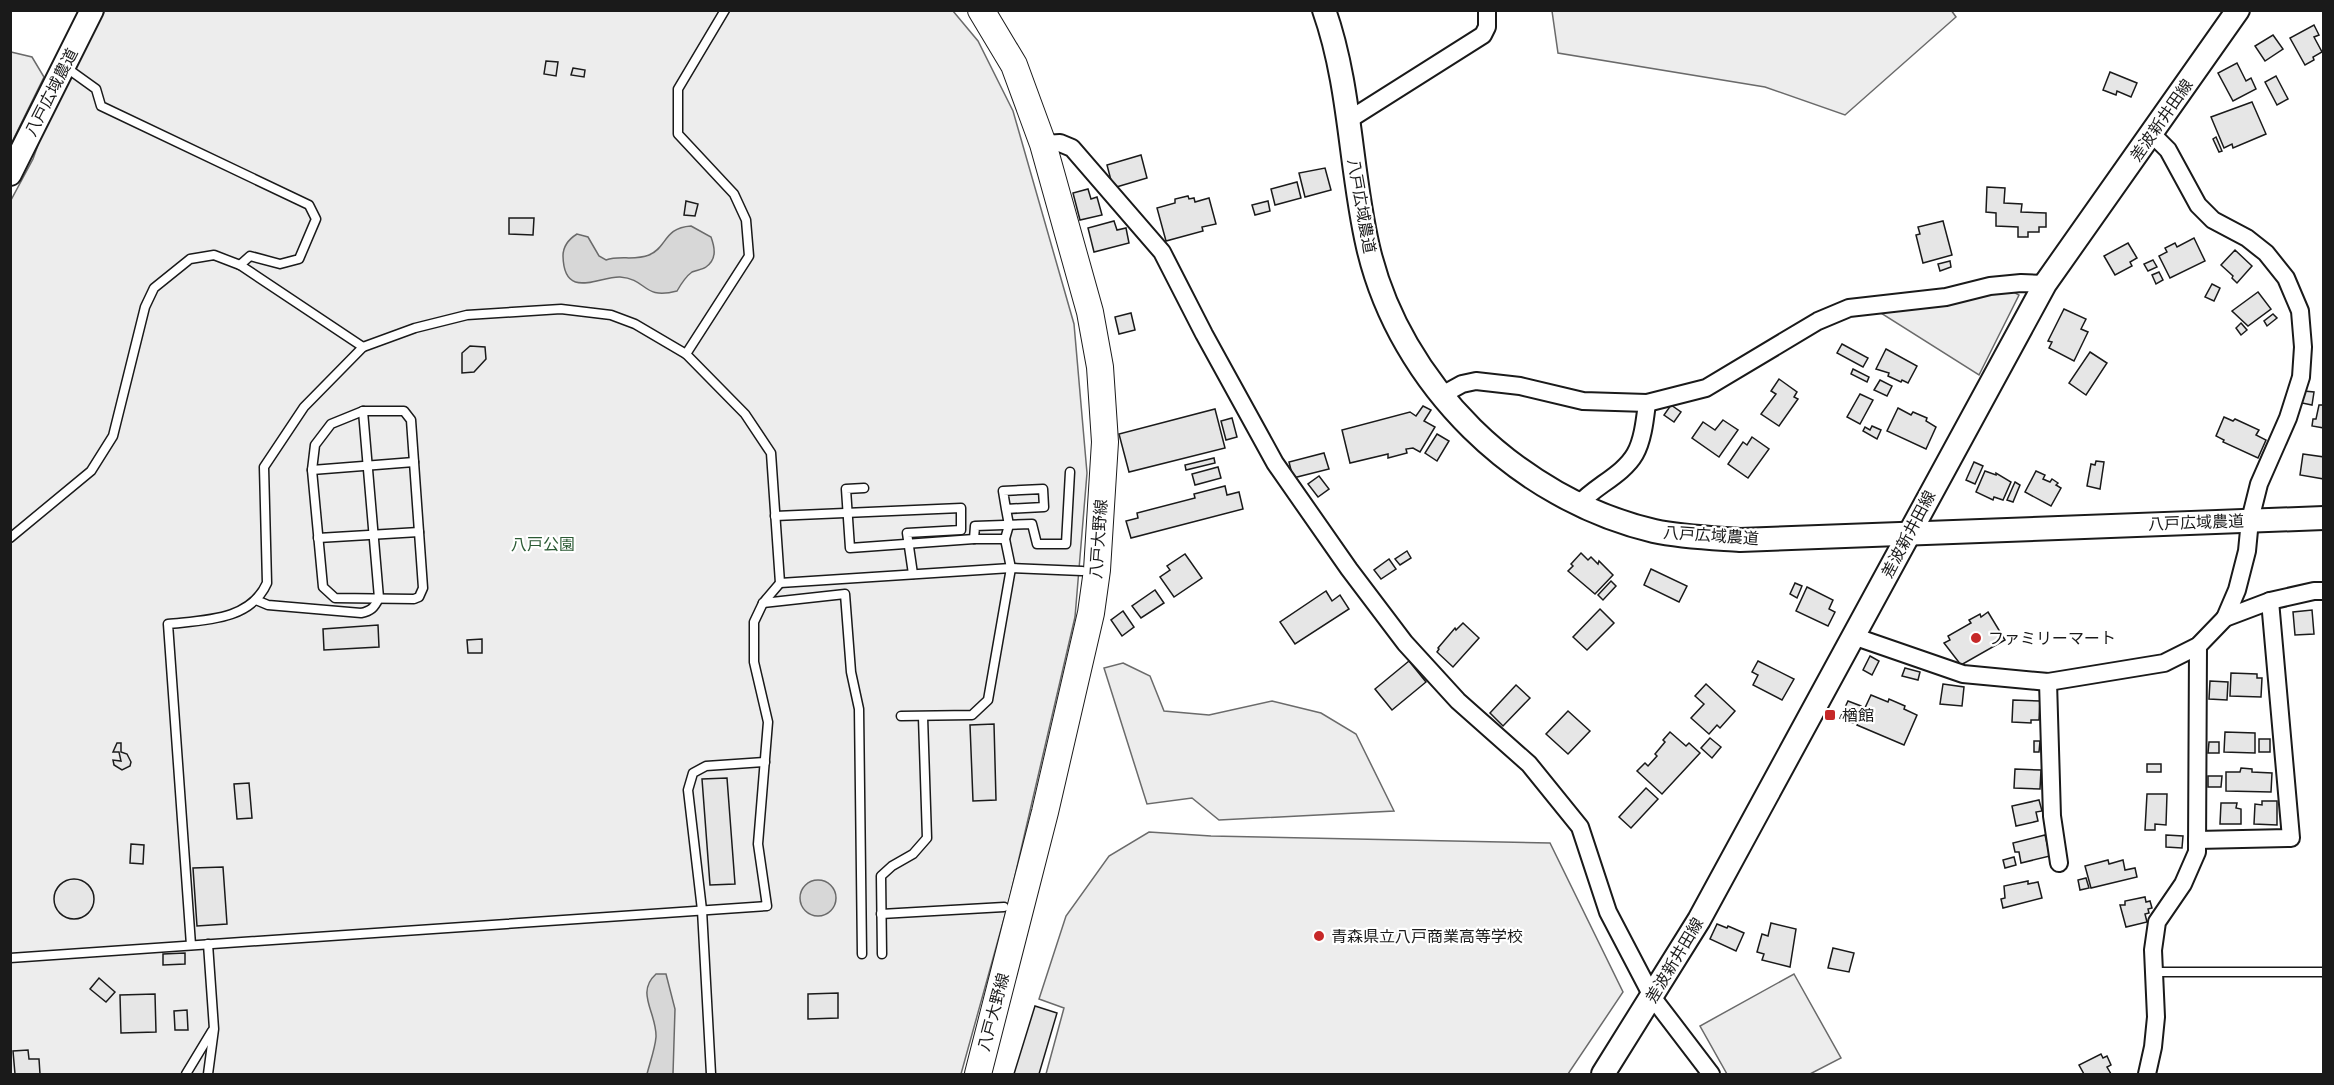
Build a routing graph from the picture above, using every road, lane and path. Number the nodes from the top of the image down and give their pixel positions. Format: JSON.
{"nodes":[{"id":1,"x":725,"y":10,"type":"edge"},
{"id":2,"x":981,"y":10,"type":"edge"},
{"id":3,"x":1487,"y":10,"type":"edge"},
{"id":4,"x":2238,"y":10,"type":"edge"},
{"id":5,"x":1327,"y":11,"type":"edge"},
{"id":6,"x":87,"y":14,"type":"edge"},
{"id":7,"x":64,"y":66,"type":"junction"},
{"id":8,"x":1347,"y":121,"type":"junction"},
{"id":9,"x":2151,"y":133,"type":"junction"},
{"id":10,"x":1043,"y":144,"type":"junction"},
{"id":11,"x":10,"y":174,"type":"edge"},
{"id":12,"x":240,"y":265,"type":"junction"},
{"id":13,"x":2045,"y":284,"type":"junction"},
{"id":14,"x":363,"y":347,"type":"junction"},
{"id":15,"x":686,"y":354,"type":"junction"},
{"id":16,"x":1442,"y":395,"type":"junction"},
{"id":17,"x":1647,"y":403,"type":"junction"},
{"id":18,"x":363,"y":411,"type":"junction"},
{"id":19,"x":414,"y":462,"type":"junction"},
{"id":20,"x":368,"y":466,"type":"junction"},
{"id":21,"x":312,"y":470,"type":"junction"},
{"id":22,"x":1070,"y":472,"type":"dead end"},
{"id":23,"x":864,"y":488,"type":"dead end"},
{"id":24,"x":1579,"y":504,"type":"junction"},
{"id":25,"x":1006,"y":509,"type":"junction"},
{"id":26,"x":847,"y":511,"type":"junction"},
{"id":27,"x":775,"y":516,"type":"junction"},
{"id":28,"x":2324,"y":518,"type":"edge"},
{"id":29,"x":2250,"y":520,"type":"junction"},
{"id":30,"x":1008,"y":525,"type":"junction"},
{"id":31,"x":419,"y":532,"type":"junction"},
{"id":32,"x":1908,"y":532,"type":"junction"},
{"id":33,"x":374,"y":535,"type":"junction"},
{"id":34,"x":10,"y":538,"type":"edge"},
{"id":35,"x":318,"y":538,"type":"junction"},
{"id":36,"x":974,"y":539,"type":"junction"},
{"id":37,"x":1005,"y":539,"type":"junction"},
{"id":38,"x":909,"y":544,"type":"junction"},
{"id":39,"x":1011,"y":568,"type":"junction"},
{"id":40,"x":1082,"y":571,"type":"dead end"},
{"id":41,"x":913,"y":574,"type":"junction"},
{"id":42,"x":780,"y":583,"type":"junction"},
{"id":43,"x":2324,"y":591,"type":"edge"},
{"id":44,"x":379,"y":598,"type":"junction"},
{"id":45,"x":256,"y":600,"type":"junction"},
{"id":46,"x":2270,"y":602,"type":"junction"},
{"id":47,"x":763,"y":603,"type":"junction"},
{"id":48,"x":2225,"y":618,"type":"junction"},
{"id":49,"x":1853,"y":636,"type":"junction"},
{"id":50,"x":2198,"y":646,"type":"junction"},
{"id":51,"x":2048,"y":682,"type":"junction"},
{"id":52,"x":901,"y":716,"type":"dead end"},
{"id":53,"x":923,"y":717,"type":"junction"},
{"id":54,"x":765,"y":762,"type":"junction"},
{"id":55,"x":2197,"y":840,"type":"junction"},
{"id":56,"x":2059,"y":863,"type":"dead end"},
{"id":57,"x":1004,"y":907,"type":"dead end"},
{"id":58,"x":702,"y":910,"type":"junction"},
{"id":59,"x":881,"y":914,"type":"junction"},
{"id":60,"x":208,"y":944,"type":"junction"},
{"id":61,"x":191,"y":945,"type":"junction"},
{"id":62,"x":862,"y":954,"type":"dead end"},
{"id":63,"x":882,"y":954,"type":"dead end"},
{"id":64,"x":10,"y":958,"type":"edge"},
{"id":65,"x":2154,"y":972,"type":"junction"},
{"id":66,"x":2324,"y":972,"type":"edge"},
{"id":67,"x":1653,"y":998,"type":"junction"},
{"id":68,"x":214,"y":1029,"type":"junction"},
{"id":69,"x":186,"y":1074,"type":"edge"},
{"id":70,"x":208,"y":1074,"type":"edge"},
{"id":71,"x":711,"y":1074,"type":"edge"},
{"id":72,"x":978,"y":1074,"type":"edge"},
{"id":73,"x":1603,"y":1074,"type":"edge"},
{"id":74,"x":1711,"y":1074,"type":"edge"},
{"id":75,"x":2147,"y":1074,"type":"edge"}],
"edges":[{"from":1,"to":15,"type":"lane"},
{"from":2,"to":10,"type":"main road","name":"八戸大野線"},
{"from":3,"to":8,"type":"street"},
{"from":4,"to":9,"type":"street","name":"差波新井田線"},
{"from":5,"to":8,"type":"street","name":"八戸広域農道"},
{"from":6,"to":7,"type":"street","name":"八戸広域農道"},
{"from":7,"to":11,"type":"street","name":"八戸広域農道"},
{"from":7,"to":12,"type":"lane"},
{"from":8,"to":16,"type":"street","name":"八戸広域農道"},
{"from":9,"to":13,"type":"street","name":"差波新井田線"},
{"from":9,"to":29,"type":"street"},
{"from":10,"to":67,"type":"street"},
{"from":10,"to":72,"type":"main road","name":"八戸大野線"},
{"from":12,"to":14,"type":"lane"},
{"from":12,"to":34,"type":"lane"},
{"from":13,"to":17,"type":"street"},
{"from":13,"to":32,"type":"street","name":"差波新井田線"},
{"from":14,"to":15,"type":"lane"},
{"from":14,"to":45,"type":"lane"},
{"from":15,"to":27,"type":"lane"},
{"from":16,"to":17,"type":"street"},
{"from":16,"to":24,"type":"street","name":"八戸広域農道"},
{"from":17,"to":24,"type":"street"},
{"from":18,"to":19,"type":"lane"},
{"from":18,"to":20,"type":"lane"},
{"from":18,"to":21,"type":"lane"},
{"from":19,"to":20,"type":"lane"},
{"from":19,"to":31,"type":"lane"},
{"from":20,"to":21,"type":"lane"},
{"from":20,"to":33,"type":"lane"},
{"from":21,"to":35,"type":"lane"},
{"from":22,"to":30,"type":"lane"},
{"from":23,"to":26,"type":"lane"},
{"from":24,"to":32,"type":"street","name":"八戸広域農道"},
{"from":25,"to":25,"type":"lane"},
{"from":25,"to":30,"type":"lane"},
{"from":26,"to":27,"type":"lane"},
{"from":26,"to":38,"type":"lane"},
{"from":26,"to":38,"type":"lane"},
{"from":27,"to":42,"type":"lane"},
{"from":28,"to":29,"type":"street","name":"八戸広域農道"},
{"from":29,"to":32,"type":"street","name":"八戸広域農道"},
{"from":29,"to":48,"type":"street"},
{"from":30,"to":36,"type":"lane"},
{"from":30,"to":37,"type":"lane"},
{"from":31,"to":33,"type":"lane"},
{"from":31,"to":44,"type":"lane"},
{"from":32,"to":49,"type":"street","name":"差波新井田線"},
{"from":33,"to":35,"type":"lane"},
{"from":33,"to":44,"type":"lane"},
{"from":35,"to":44,"type":"lane"},
{"from":36,"to":37,"type":"lane"},
{"from":36,"to":38,"type":"lane"},
{"from":37,"to":39,"type":"lane"},
{"from":38,"to":41,"type":"lane"},
{"from":39,"to":40,"type":"lane"},
{"from":39,"to":41,"type":"lane"},
{"from":39,"to":53,"type":"lane"},
{"from":41,"to":42,"type":"lane"},
{"from":42,"to":47,"type":"lane"},
{"from":43,"to":46,"type":"street"},
{"from":44,"to":45,"type":"lane"},
{"from":45,"to":61,"type":"lane"},
{"from":46,"to":48,"type":"street"},
{"from":46,"to":55,"type":"street"},
{"from":47,"to":54,"type":"lane"},
{"from":47,"to":62,"type":"lane"},
{"from":48,"to":50,"type":"street"},
{"from":49,"to":51,"type":"street"},
{"from":49,"to":67,"type":"street","name":"差波新井田線"},
{"from":50,"to":51,"type":"street"},
{"from":50,"to":55,"type":"street"},
{"from":51,"to":56,"type":"street"},
{"from":52,"to":53,"type":"lane"},
{"from":53,"to":59,"type":"lane"},
{"from":54,"to":58,"type":"lane"},
{"from":54,"to":58,"type":"lane"},
{"from":55,"to":65,"type":"street"},
{"from":57,"to":59,"type":"lane"},
{"from":58,"to":60,"type":"lane"},
{"from":58,"to":71,"type":"lane"},
{"from":59,"to":63,"type":"lane"},
{"from":60,"to":61,"type":"lane"},
{"from":60,"to":68,"type":"lane"},
{"from":61,"to":64,"type":"lane"},
{"from":65,"to":66,"type":"lane"},
{"from":65,"to":75,"type":"street"},
{"from":67,"to":73,"type":"street","name":"差波新井田線"},
{"from":67,"to":74,"type":"street"},
{"from":68,"to":69,"type":"lane"},
{"from":68,"to":70,"type":"lane"}]}
